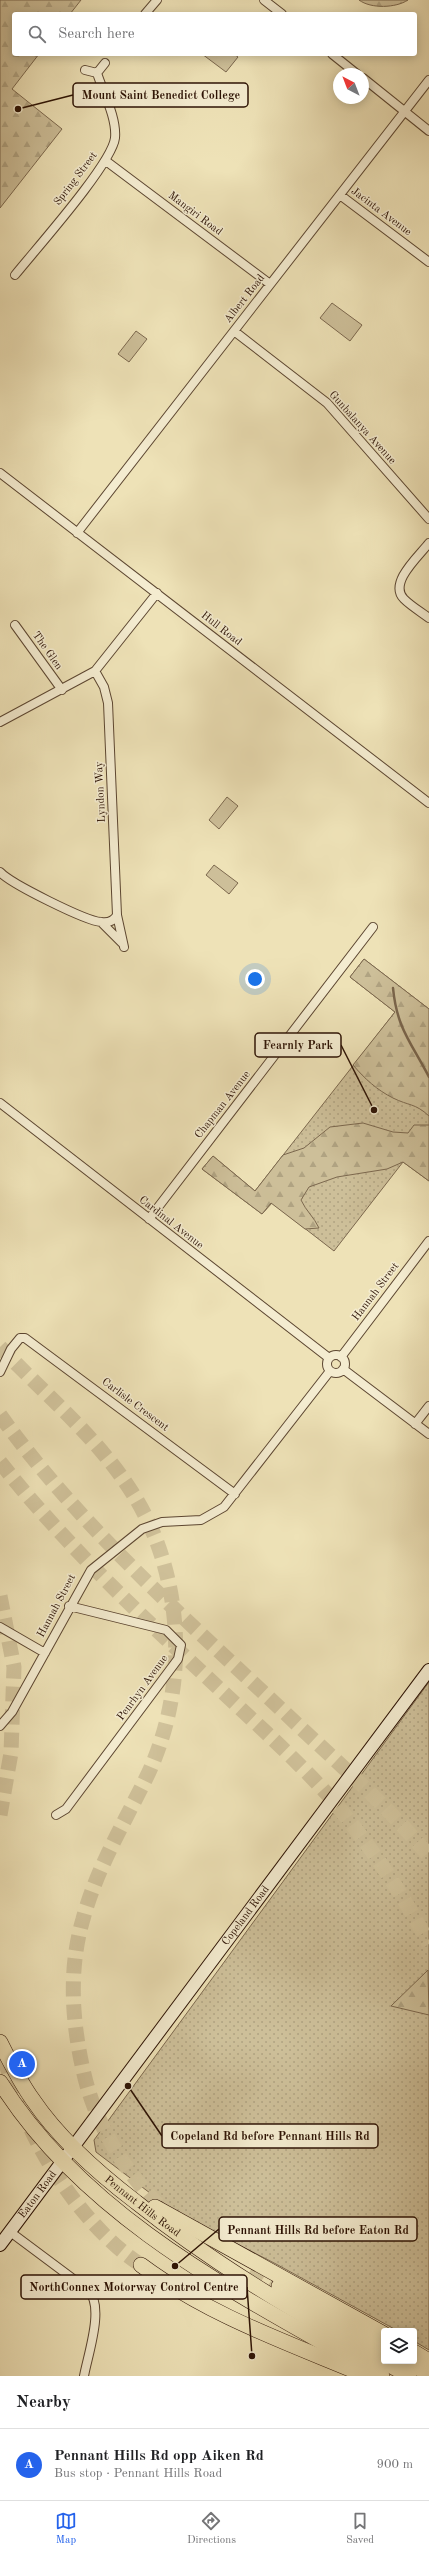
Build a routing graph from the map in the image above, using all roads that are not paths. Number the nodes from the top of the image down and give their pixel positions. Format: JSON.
{"nodes":[{"id":1,"x":157,"y":0,"type":"edge"},
{"id":2,"x":264,"y":0,"type":"edge"},
{"id":3,"x":147,"y":12,"type":"edge"},
{"id":4,"x":279,"y":12,"type":"edge"},
{"id":5,"x":335,"y":56,"type":"edge"},
{"id":6,"x":105,"y":63,"type":"dead end"},
{"id":7,"x":350,"y":68,"type":"edge"},
{"id":8,"x":85,"y":70,"type":"dead end"},
{"id":9,"x":97,"y":73,"type":"junction"},
{"id":10,"x":429,"y":80,"type":"edge"},
{"id":11,"x":369,"y":83,"type":"edge"},
{"id":12,"x":404,"y":111,"type":"junction"},
{"id":13,"x":429,"y":131,"type":"edge"},
{"id":14,"x":106,"y":161,"type":"junction"},
{"id":15,"x":340,"y":195,"type":"junction"},
{"id":16,"x":429,"y":262,"type":"edge"},
{"id":17,"x":15,"y":275,"type":"dead end"},
{"id":18,"x":270,"y":284,"type":"junction"},
{"id":19,"x":234,"y":331,"type":"junction"},
{"id":20,"x":0,"y":473,"type":"edge"},
{"id":21,"x":429,"y":519,"type":"edge"},
{"id":22,"x":77,"y":533,"type":"junction"},
{"id":23,"x":429,"y":543,"type":"edge"},
{"id":24,"x":157,"y":593,"type":"junction"},
{"id":25,"x":429,"y":618,"type":"edge"},
{"id":26,"x":15,"y":625,"type":"dead end"},
{"id":27,"x":95,"y":672,"type":"junction"},
{"id":28,"x":62,"y":690,"type":"junction"},
{"id":29,"x":0,"y":722,"type":"edge"},
{"id":30,"x":429,"y":803,"type":"edge"},
{"id":31,"x":0,"y":872,"type":"edge"},
{"id":32,"x":117,"y":915,"type":"junction"},
{"id":33,"x":101,"y":922,"type":"junction"},
{"id":34,"x":374,"y":927,"type":"dead end"},
{"id":35,"x":0,"y":1102,"type":"edge"},
{"id":36,"x":149,"y":1219,"type":"junction"},
{"id":37,"x":429,"y":1241,"type":"edge"},
{"id":38,"x":341,"y":1357,"type":"junction"},
{"id":39,"x":329,"y":1358,"type":"junction"},
{"id":40,"x":343,"y":1369,"type":"junction"},
{"id":41,"x":330,"y":1371,"type":"junction"},
{"id":42,"x":0,"y":1372,"type":"edge"},
{"id":43,"x":429,"y":1406,"type":"edge"},
{"id":44,"x":416,"y":1424,"type":"junction"},
{"id":45,"x":429,"y":1434,"type":"edge"},
{"id":46,"x":235,"y":1494,"type":"junction"},
{"id":47,"x":69,"y":1606,"type":"junction"},
{"id":48,"x":0,"y":1628,"type":"edge"},
{"id":49,"x":44,"y":1653,"type":"junction"},
{"id":50,"x":429,"y":1670,"type":"edge"},
{"id":51,"x":0,"y":1726,"type":"edge"},
{"id":52,"x":56,"y":1815,"type":"dead end"},
{"id":53,"x":0,"y":2042,"type":"edge"},
{"id":54,"x":0,"y":2082,"type":"edge"},
{"id":55,"x":73,"y":2147,"type":"junction"},
{"id":56,"x":63,"y":2160,"type":"junction"},
{"id":57,"x":98,"y":2171,"type":"junction"},
{"id":58,"x":10,"y":2231,"type":"junction"},
{"id":59,"x":0,"y":2245,"type":"edge"},
{"id":60,"x":141,"y":2265,"type":"tunnel mouth"},
{"id":61,"x":279,"y":2286,"type":"tunnel mouth"},
{"id":62,"x":381,"y":2332,"type":"edge"},
{"id":63,"x":381,"y":2346,"type":"edge"},
{"id":64,"x":417,"y":2354,"type":"edge"},
{"id":65,"x":429,"y":2361,"type":"edge"},
{"id":66,"x":411,"y":2364,"type":"edge"},
{"id":67,"x":429,"y":2374,"type":"edge"},
{"id":68,"x":84,"y":2376,"type":"edge"},
{"id":69,"x":367,"y":2376,"type":"edge"},
{"id":70,"x":382,"y":2376,"type":"edge"},
{"id":71,"x":409,"y":2376,"type":"edge"}],
"edges":[{"from":1,"to":3,"type":"street"},
{"from":2,"to":4,"type":"street"},
{"from":5,"to":7,"type":"street"},
{"from":6,"to":9,"type":"street"},
{"from":8,"to":9,"type":"street"},
{"from":9,"to":14,"type":"street","name":"Spring Street"},
{"from":10,"to":12,"type":"street","name":"Albert Road"},
{"from":11,"to":12,"type":"street"},
{"from":12,"to":13,"type":"street"},
{"from":12,"to":15,"type":"street","name":"Albert Road"},
{"from":14,"to":17,"type":"street","name":"Spring Street"},
{"from":14,"to":18,"type":"street","name":"Mangiri Road"},
{"from":15,"to":16,"type":"street","name":"Jacinta Avenue"},
{"from":15,"to":18,"type":"street","name":"Albert Road"},
{"from":18,"to":19,"type":"street","name":"Albert Road"},
{"from":19,"to":21,"type":"street","name":"Gunbalanya Avenue"},
{"from":19,"to":22,"type":"street","name":"Albert Road"},
{"from":20,"to":22,"type":"street","name":"Hull Road"},
{"from":22,"to":24,"type":"street","name":"Hull Road"},
{"from":23,"to":25,"type":"street"},
{"from":24,"to":27,"type":"street"},
{"from":24,"to":30,"type":"street","name":"Hull Road"},
{"from":26,"to":28,"type":"street","name":"The Glen"},
{"from":27,"to":28,"type":"street"},
{"from":27,"to":32,"type":"street","name":"Lyndon Way"},
{"from":28,"to":29,"type":"street"},
{"from":31,"to":33,"type":"street","name":"Lyndon Way"},
{"from":32,"to":33,"type":"street"},
{"from":32,"to":33,"type":"street","name":"Lyndon Way"},
{"from":34,"to":36,"type":"street","name":"Chapman Avenue"},
{"from":35,"to":36,"type":"street","name":"Cardinal Avenue"},
{"from":36,"to":39,"type":"street","name":"Cardinal Avenue"},
{"from":37,"to":38,"type":"street","name":"Hannah Street"},
{"from":38,"to":39,"type":"street"},
{"from":38,"to":40,"type":"street"},
{"from":39,"to":41,"type":"street"},
{"from":40,"to":41,"type":"street"},
{"from":40,"to":44,"type":"street"},
{"from":41,"to":46,"type":"street","name":"Hannah Street"},
{"from":42,"to":46,"type":"street","name":"Carlisle Crescent"},
{"from":43,"to":44,"type":"street"},
{"from":44,"to":45,"type":"street"},
{"from":46,"to":47,"type":"street","name":"Hannah Street"},
{"from":47,"to":49,"type":"street","name":"Hannah Street"},
{"from":47,"to":52,"type":"street","name":"Penrhyn Avenue"},
{"from":48,"to":49,"type":"street"},
{"from":49,"to":51,"type":"street","name":"Hannah Street"},
{"from":50,"to":55,"type":"main road","name":"Copeland Road"},
{"from":53,"to":55,"type":"highway","name":"Pennant Hills Road"},
{"from":54,"to":56,"type":"highway","name":"Pennant Hills Road"},
{"from":55,"to":56,"type":"main road","name":"Copeland Road"},
{"from":55,"to":57,"type":"highway","name":"Pennant Hills Road"},
{"from":56,"to":58,"type":"main road","name":"Eaton Road"},
{"from":56,"to":70,"type":"highway","name":"Pennant Hills Road"},
{"from":57,"to":62,"type":"highway"},
{"from":57,"to":71,"type":"highway","name":"Pennant Hills Road"},
{"from":58,"to":59,"type":"main road","name":"Eaton Road"},
{"from":58,"to":68,"type":"street"},
{"from":60,"to":69,"type":"highway"},
{"from":61,"to":63,"type":"highway"},
{"from":64,"to":65,"type":"highway"},
{"from":66,"to":67,"type":"highway"}]}
